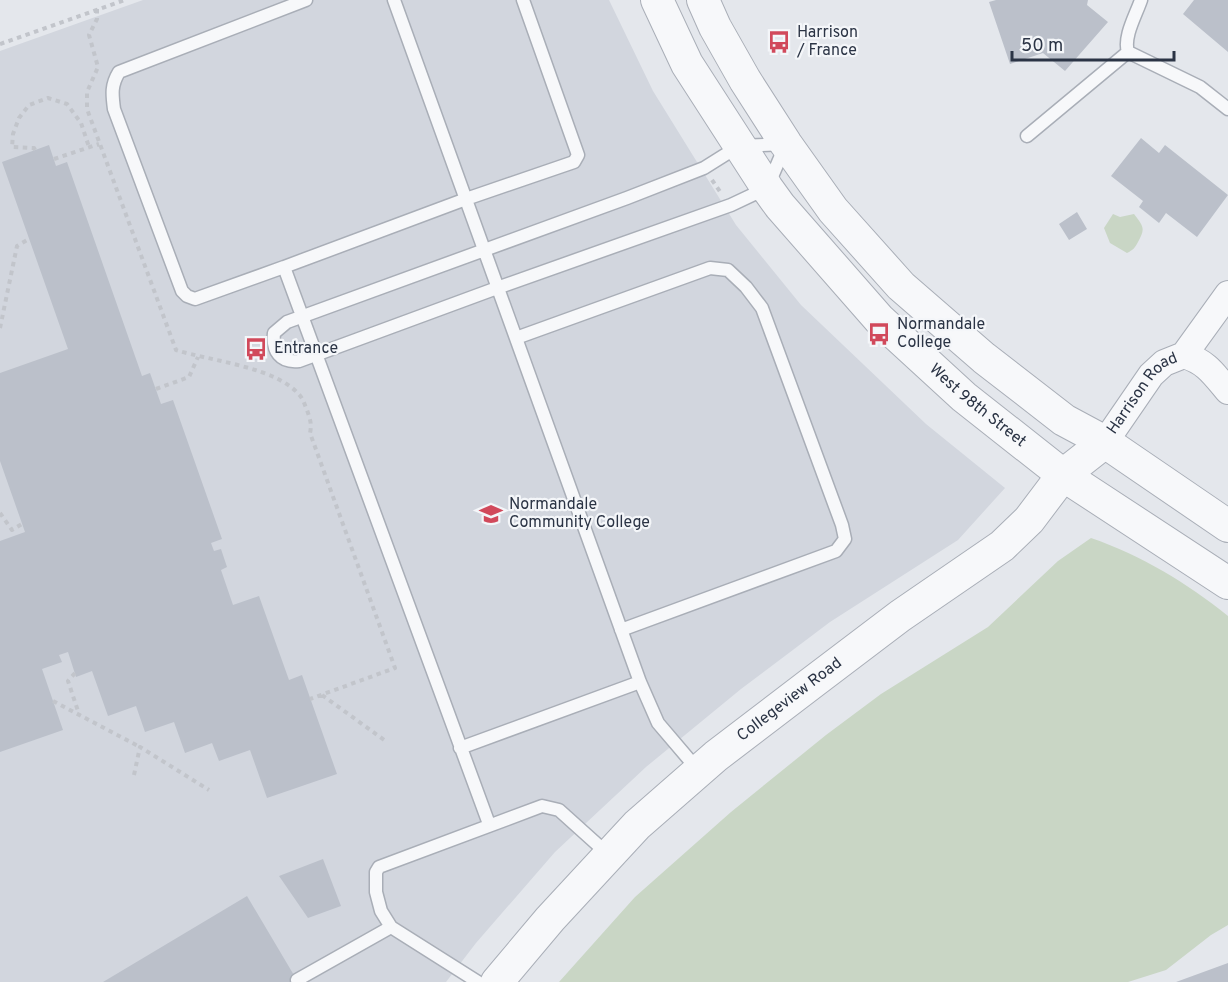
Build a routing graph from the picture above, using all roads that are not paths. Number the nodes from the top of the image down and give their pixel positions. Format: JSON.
{"nodes":[{"id":1,"x":306,"y":0,"type":"edge"},
{"id":2,"x":393,"y":0,"type":"edge"},
{"id":3,"x":523,"y":0,"type":"edge"},
{"id":4,"x":657,"y":0,"type":"edge"},
{"id":5,"x":703,"y":0,"type":"edge"},
{"id":6,"x":1142,"y":0,"type":"edge"},
{"id":7,"x":1128,"y":52,"type":"junction"},
{"id":8,"x":1228,"y":109,"type":"edge"},
{"id":9,"x":1027,"y":136,"type":"dead end"},
{"id":10,"x":786,"y":144,"type":"junction"},
{"id":11,"x":739,"y":146,"type":"junction"},
{"id":12,"x":767,"y":188,"type":"junction"},
{"id":13,"x":466,"y":200,"type":"junction"},
{"id":14,"x":484,"y":250,"type":"junction"},
{"id":15,"x":284,"y":267,"type":"junction"},
{"id":16,"x":497,"y":288,"type":"junction"},
{"id":17,"x":1228,"y":294,"type":"edge"},
{"id":18,"x":301,"y":316,"type":"junction"},
{"id":19,"x":516,"y":338,"type":"junction"},
{"id":20,"x":315,"y":355,"type":"junction"},
{"id":21,"x":1184,"y":355,"type":"junction"},
{"id":22,"x":1228,"y":391,"type":"edge"},
{"id":23,"x":1105,"y":442,"type":"junction"},
{"id":24,"x":1063,"y":475,"type":"junction"},
{"id":25,"x":1228,"y":526,"type":"edge"},
{"id":26,"x":1228,"y":583,"type":"edge"},
{"id":27,"x":621,"y":630,"type":"junction"},
{"id":28,"x":640,"y":682,"type":"junction"},
{"id":29,"x":460,"y":748,"type":"junction"},
{"id":30,"x":699,"y":771,"type":"junction"},
{"id":31,"x":489,"y":824,"type":"junction"},
{"id":32,"x":609,"y":855,"type":"junction"},
{"id":33,"x":391,"y":927,"type":"junction"},
{"id":34,"x":297,"y":980,"type":"dead end"},
{"id":35,"x":478,"y":982,"type":"edge"},
{"id":36,"x":497,"y":982,"type":"edge"}],
"edges":[{"from":1,"to":15,"type":"lane"},
{"from":2,"to":13,"type":"lane"},
{"from":3,"to":13,"type":"lane"},
{"from":4,"to":11,"type":"street","name":"West 98th Street"},
{"from":5,"to":10,"type":"street"},
{"from":6,"to":7,"type":"lane"},
{"from":7,"to":8,"type":"lane"},
{"from":7,"to":9,"type":"lane"},
{"from":10,"to":11,"type":"lane"},
{"from":10,"to":12,"type":"lane"},
{"from":10,"to":23,"type":"street"},
{"from":11,"to":12,"type":"street","name":"West 98th Street"},
{"from":11,"to":14,"type":"lane"},
{"from":12,"to":16,"type":"lane"},
{"from":12,"to":24,"type":"street","name":"West 98th Street"},
{"from":13,"to":14,"type":"lane"},
{"from":13,"to":15,"type":"lane"},
{"from":14,"to":16,"type":"lane"},
{"from":14,"to":18,"type":"lane"},
{"from":15,"to":18,"type":"lane"},
{"from":16,"to":19,"type":"lane"},
{"from":16,"to":20,"type":"lane"},
{"from":17,"to":21,"type":"street","name":"Harrison Road"},
{"from":18,"to":20,"type":"lane"},
{"from":18,"to":20,"type":"lane"},
{"from":19,"to":27,"type":"lane"},
{"from":19,"to":27,"type":"lane"},
{"from":20,"to":29,"type":"lane"},
{"from":21,"to":22,"type":"street"},
{"from":21,"to":23,"type":"street","name":"Harrison Road"},
{"from":23,"to":24,"type":"street","name":"Collegeview Road"},
{"from":23,"to":25,"type":"street"},
{"from":24,"to":26,"type":"street","name":"West 98th Street"},
{"from":24,"to":30,"type":"street","name":"Collegeview Road"},
{"from":27,"to":28,"type":"lane"},
{"from":28,"to":29,"type":"lane"},
{"from":28,"to":30,"type":"lane"},
{"from":29,"to":31,"type":"lane"},
{"from":30,"to":32,"type":"street","name":"Collegeview Road"},
{"from":31,"to":32,"type":"lane"},
{"from":31,"to":33,"type":"lane"},
{"from":32,"to":36,"type":"street","name":"Collegeview Road"},
{"from":33,"to":34,"type":"lane"},
{"from":33,"to":35,"type":"lane"}]}
